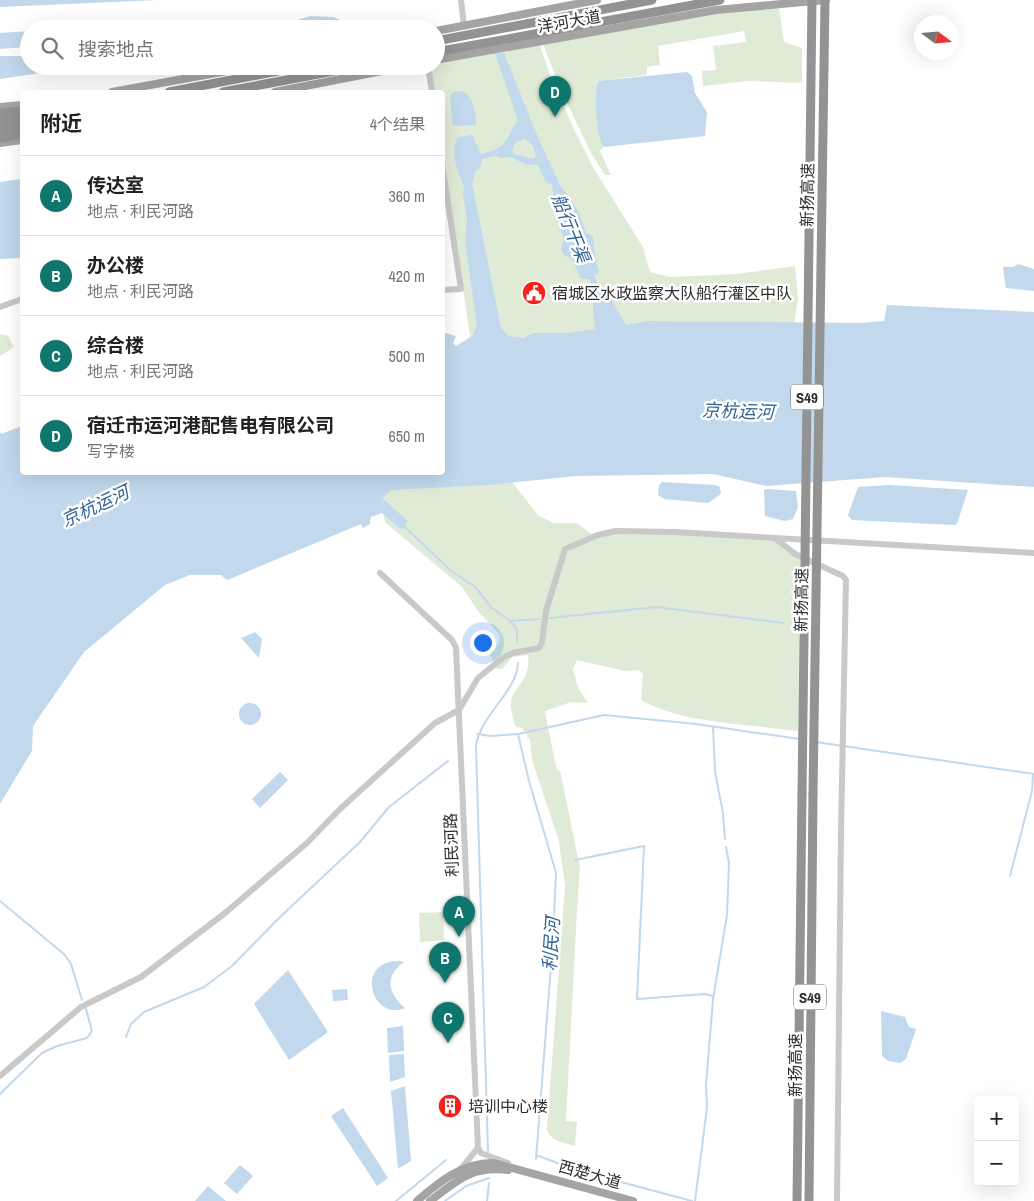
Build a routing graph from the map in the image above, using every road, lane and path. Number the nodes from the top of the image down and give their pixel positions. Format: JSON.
{"nodes":[{"id":1,"x":597,"y":0,"type":"edge"},
{"id":2,"x":652,"y":0,"type":"edge"},
{"id":3,"x":720,"y":0,"type":"edge"},
{"id":4,"x":812,"y":0,"type":"edge"},
{"id":5,"x":825,"y":0,"type":"edge"},
{"id":6,"x":461,"y":1,"type":"edge"},
{"id":7,"x":464,"y":26,"type":"junction"},
{"id":8,"x":445,"y":29,"type":"edge"},
{"id":9,"x":445,"y":39,"type":"edge"},
{"id":10,"x":445,"y":50,"type":"edge"},
{"id":11,"x":445,"y":58,"type":"edge"},
{"id":12,"x":205,"y":75,"type":"edge"},
{"id":13,"x":258,"y":75,"type":"edge"},
{"id":14,"x":313,"y":75,"type":"edge"},
{"id":15,"x":361,"y":75,"type":"edge"},
{"id":16,"x":429,"y":75,"type":"edge"},
{"id":17,"x":123,"y":90,"type":"edge"},
{"id":18,"x":180,"y":90,"type":"edge"},
{"id":19,"x":234,"y":90,"type":"edge"},
{"id":20,"x":285,"y":90,"type":"edge"},
{"id":21,"x":432,"y":90,"type":"edge"},
{"id":22,"x":20,"y":105,"type":"edge"},
{"id":23,"x":0,"y":108,"type":"edge"},
{"id":24,"x":20,"y":111,"type":"edge"},
{"id":25,"x":0,"y":113,"type":"edge"},
{"id":26,"x":20,"y":118,"type":"edge"},
{"id":27,"x":0,"y":121,"type":"edge"},
{"id":28,"x":20,"y":126,"type":"edge"},
{"id":29,"x":0,"y":130,"type":"edge"},
{"id":30,"x":20,"y":134,"type":"edge"},
{"id":31,"x":0,"y":138,"type":"edge"},
{"id":32,"x":20,"y":140,"type":"edge"},
{"id":33,"x":0,"y":143,"type":"edge"},
{"id":34,"x":445,"y":184,"type":"edge"},
{"id":35,"x":445,"y":290,"type":"edge"},
{"id":36,"x":20,"y":300,"type":"edge"},
{"id":37,"x":0,"y":307,"type":"edge"},
{"id":38,"x":776,"y":540,"type":"junction"},
{"id":39,"x":1034,"y":553,"type":"edge"},
{"id":40,"x":380,"y":573,"type":"dead end"},
{"id":41,"x":459,"y":710,"type":"junction"},
{"id":42,"x":0,"y":1076,"type":"edge"},
{"id":43,"x":478,"y":1148,"type":"junction"},
{"id":44,"x":459,"y":1171,"type":"junction"},
{"id":45,"x":540,"y":1174,"type":"junction"},
{"id":46,"x":417,"y":1201,"type":"edge"},
{"id":47,"x":430,"y":1201,"type":"edge"},
{"id":48,"x":633,"y":1201,"type":"edge"},
{"id":49,"x":797,"y":1201,"type":"edge"},
{"id":50,"x":809,"y":1201,"type":"edge"},
{"id":51,"x":837,"y":1201,"type":"edge"}],
"edges":[{"from":1,"to":7,"type":"main road","name":"洋河大道"},
{"from":2,"to":9,"type":"highway","name":"洋河大道"},
{"from":3,"to":10,"type":"highway","name":"洋河大道"},
{"from":4,"to":49,"type":"highway","name":"新扬高速","number":"S49","bridge":true},
{"from":5,"to":11,"type":"main road","name":"洋河大道"},
{"from":5,"to":50,"type":"highway","name":"新扬高速","number":"S49","bridge":true},
{"from":6,"to":7,"type":"street"},
{"from":7,"to":8,"type":"main road","name":"洋河大道"},
{"from":12,"to":17,"type":"main road"},
{"from":13,"to":18,"type":"highway"},
{"from":14,"to":19,"type":"highway"},
{"from":15,"to":20,"type":"main road"},
{"from":16,"to":21,"type":"street"},
{"from":22,"to":23,"type":"main road"},
{"from":24,"to":25,"type":"highway"},
{"from":26,"to":27,"type":"highway"},
{"from":28,"to":29,"type":"highway"},
{"from":30,"to":31,"type":"highway"},
{"from":32,"to":33,"type":"main road"},
{"from":34,"to":35,"type":"street"},
{"from":36,"to":37,"type":"street"},
{"from":38,"to":39,"type":"street"},
{"from":38,"to":41,"type":"street"},
{"from":38,"to":51,"type":"street"},
{"from":40,"to":41,"type":"street","name":"利民河路"},
{"from":41,"to":42,"type":"street"},
{"from":41,"to":43,"type":"street","name":"利民河路"},
{"from":43,"to":44,"type":"street"},
{"from":43,"to":45,"type":"street"},
{"from":44,"to":45,"type":"main road"},
{"from":44,"to":46,"type":"main road"},
{"from":45,"to":47,"type":"main road"},
{"from":45,"to":48,"type":"main road","name":"西楚大道"}]}
